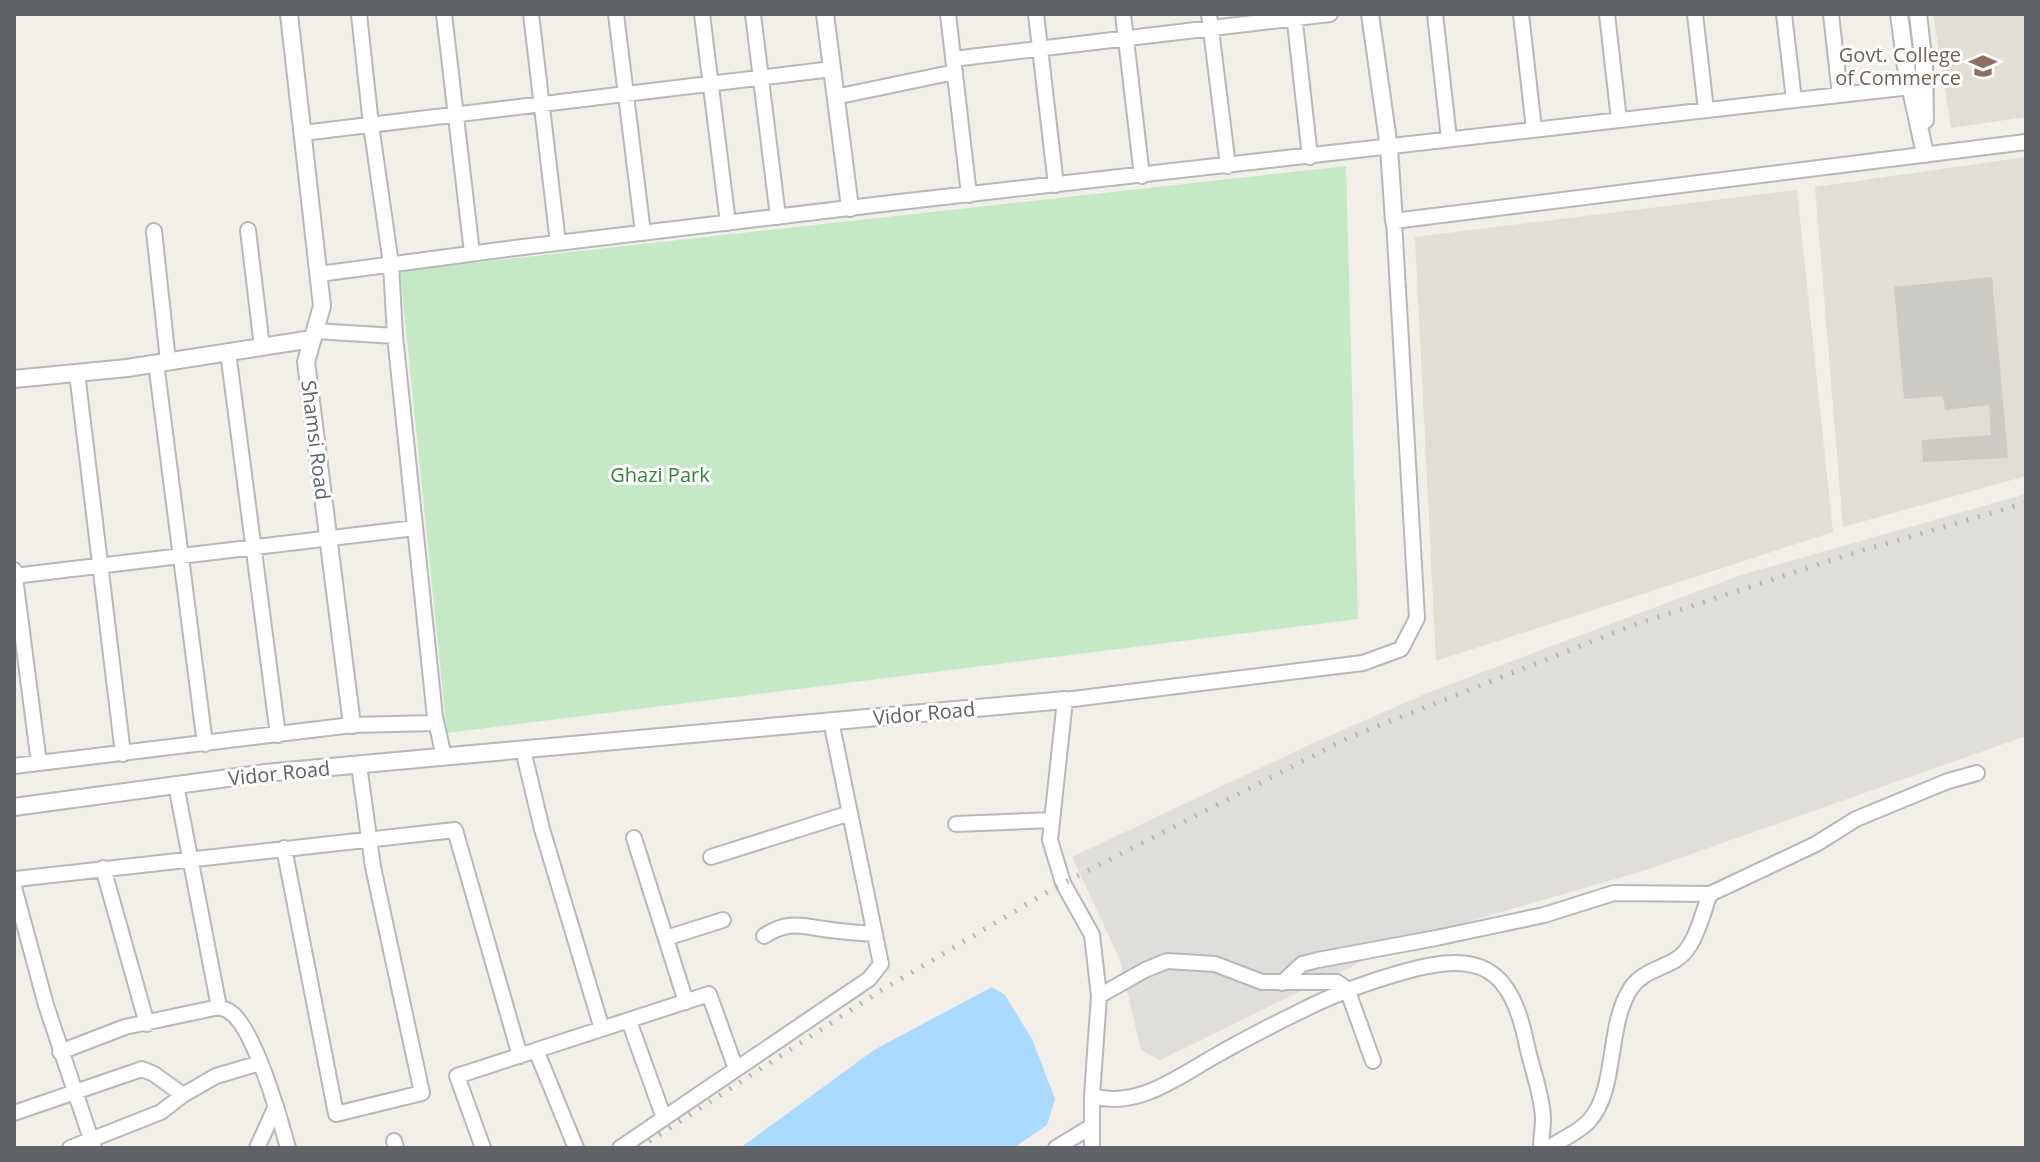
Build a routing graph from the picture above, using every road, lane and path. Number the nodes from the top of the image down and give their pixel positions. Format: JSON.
{"nodes":[{"id":1,"x":289,"y":14,"type":"edge"},
{"id":2,"x":359,"y":14,"type":"edge"},
{"id":3,"x":444,"y":14,"type":"edge"},
{"id":4,"x":531,"y":14,"type":"edge"},
{"id":5,"x":616,"y":14,"type":"edge"},
{"id":6,"x":702,"y":14,"type":"edge"},
{"id":7,"x":753,"y":14,"type":"edge"},
{"id":8,"x":825,"y":14,"type":"edge"},
{"id":9,"x":948,"y":14,"type":"edge"},
{"id":10,"x":1036,"y":14,"type":"edge"},
{"id":11,"x":1123,"y":14,"type":"edge"},
{"id":12,"x":1330,"y":14,"type":"edge"},
{"id":13,"x":1370,"y":14,"type":"edge"},
{"id":14,"x":1435,"y":14,"type":"edge"},
{"id":15,"x":1521,"y":14,"type":"edge"},
{"id":16,"x":1607,"y":14,"type":"edge"},
{"id":17,"x":1695,"y":14,"type":"edge"},
{"id":18,"x":1784,"y":14,"type":"edge"},
{"id":19,"x":1831,"y":14,"type":"edge"},
{"id":20,"x":1899,"y":14,"type":"edge"},
{"id":21,"x":1918,"y":14,"type":"edge"},
{"id":22,"x":1294,"y":16,"type":"edge"},
{"id":23,"x":1210,"y":21,"type":"edge"},
{"id":24,"x":1126,"y":38,"type":"junction"},
{"id":25,"x":1040,"y":49,"type":"junction"},
{"id":26,"x":954,"y":65,"type":"junction"},
{"id":27,"x":832,"y":69,"type":"junction"},
{"id":28,"x":761,"y":78,"type":"junction"},
{"id":29,"x":711,"y":84,"type":"junction"},
{"id":30,"x":1910,"y":87,"type":"junction"},
{"id":31,"x":626,"y":94,"type":"junction"},
{"id":32,"x":1840,"y":95,"type":"junction"},
{"id":33,"x":835,"y":97,"type":"junction"},
{"id":34,"x":1794,"y":100,"type":"junction"},
{"id":35,"x":542,"y":104,"type":"junction"},
{"id":36,"x":1706,"y":110,"type":"junction"},
{"id":37,"x":455,"y":115,"type":"junction"},
{"id":38,"x":1619,"y":120,"type":"junction"},
{"id":39,"x":371,"y":125,"type":"junction"},
{"id":40,"x":1534,"y":129,"type":"junction"},
{"id":41,"x":303,"y":133,"type":"junction"},
{"id":42,"x":1449,"y":139,"type":"junction"},
{"id":43,"x":2026,"y":142,"type":"edge"},
{"id":44,"x":1389,"y":148,"type":"junction"},
{"id":45,"x":1925,"y":154,"type":"junction"},
{"id":46,"x":1310,"y":157,"type":"junction"},
{"id":47,"x":1228,"y":166,"type":"junction"},
{"id":48,"x":1142,"y":176,"type":"junction"},
{"id":49,"x":1056,"y":185,"type":"junction"},
{"id":50,"x":969,"y":195,"type":"junction"},
{"id":51,"x":850,"y":208,"type":"junction"},
{"id":52,"x":778,"y":217,"type":"junction"},
{"id":53,"x":1394,"y":221,"type":"junction"},
{"id":54,"x":728,"y":223,"type":"junction"},
{"id":55,"x":248,"y":230,"type":"dead end"},
{"id":56,"x":154,"y":231,"type":"dead end"},
{"id":57,"x":643,"y":233,"type":"junction"},
{"id":58,"x":558,"y":243,"type":"junction"},
{"id":59,"x":472,"y":253,"type":"junction"},
{"id":60,"x":391,"y":264,"type":"junction"},
{"id":61,"x":319,"y":274,"type":"junction"},
{"id":62,"x":314,"y":335,"type":"junction"},
{"id":63,"x":395,"y":336,"type":"junction"},
{"id":64,"x":262,"y":347,"type":"junction"},
{"id":65,"x":228,"y":352,"type":"junction"},
{"id":66,"x":162,"y":362,"type":"junction"},
{"id":67,"x":77,"y":373,"type":"junction"},
{"id":68,"x":14,"y":379,"type":"edge"},
{"id":69,"x":415,"y":528,"type":"junction"},
{"id":70,"x":328,"y":539,"type":"junction"},
{"id":71,"x":254,"y":548,"type":"junction"},
{"id":72,"x":181,"y":556,"type":"junction"},
{"id":73,"x":100,"y":566,"type":"junction"},
{"id":74,"x":14,"y":570,"type":"edge"},
{"id":75,"x":14,"y":576,"type":"edge"},
{"id":76,"x":1065,"y":700,"type":"junction"},
{"id":77,"x":831,"y":721,"type":"junction"},
{"id":78,"x":436,"y":723,"type":"junction"},
{"id":79,"x":352,"y":725,"type":"junction"},
{"id":80,"x":278,"y":735,"type":"junction"},
{"id":81,"x":205,"y":744,"type":"junction"},
{"id":82,"x":523,"y":750,"type":"junction"},
{"id":83,"x":123,"y":754,"type":"junction"},
{"id":84,"x":444,"y":757,"type":"junction"},
{"id":85,"x":39,"y":763,"type":"junction"},
{"id":86,"x":359,"y":765,"type":"junction"},
{"id":87,"x":14,"y":766,"type":"edge"},
{"id":88,"x":1977,"y":773,"type":"dead end"},
{"id":89,"x":176,"y":785,"type":"junction"},
{"id":90,"x":14,"y":807,"type":"edge"},
{"id":91,"x":850,"y":813,"type":"junction"},
{"id":92,"x":1052,"y":820,"type":"junction"},
{"id":93,"x":956,"y":824,"type":"dead end"},
{"id":94,"x":369,"y":838,"type":"junction"},
{"id":95,"x":634,"y":838,"type":"dead end"},
{"id":96,"x":284,"y":848,"type":"junction"},
{"id":97,"x":711,"y":857,"type":"dead end"},
{"id":98,"x":192,"y":859,"type":"junction"},
{"id":99,"x":103,"y":868,"type":"junction"},
{"id":100,"x":1710,"y":894,"type":"junction"},
{"id":101,"x":723,"y":920,"type":"dead end"},
{"id":102,"x":875,"y":934,"type":"junction"},
{"id":103,"x":764,"y":936,"type":"dead end"},
{"id":104,"x":666,"y":938,"type":"junction"},
{"id":105,"x":1282,"y":983,"type":"junction"},
{"id":106,"x":1347,"y":989,"type":"junction"},
{"id":107,"x":1099,"y":996,"type":"junction"},
{"id":108,"x":686,"y":1002,"type":"junction"},
{"id":109,"x":219,"y":1007,"type":"junction"},
{"id":110,"x":629,"y":1021,"type":"junction"},
{"id":111,"x":147,"y":1024,"type":"junction"},
{"id":112,"x":602,"y":1029,"type":"junction"},
{"id":113,"x":536,"y":1050,"type":"junction"},
{"id":114,"x":60,"y":1052,"type":"junction"},
{"id":115,"x":520,"y":1056,"type":"junction"},
{"id":116,"x":1373,"y":1061,"type":"dead end"},
{"id":117,"x":260,"y":1063,"type":"junction"},
{"id":118,"x":736,"y":1069,"type":"junction"},
{"id":119,"x":74,"y":1093,"type":"junction"},
{"id":120,"x":183,"y":1095,"type":"junction"},
{"id":121,"x":1092,"y":1096,"type":"junction"},
{"id":122,"x":276,"y":1106,"type":"junction"},
{"id":123,"x":14,"y":1113,"type":"edge"},
{"id":124,"x":664,"y":1118,"type":"junction"},
{"id":125,"x":1092,"y":1126,"type":"junction"},
{"id":126,"x":93,"y":1144,"type":"edge"},
{"id":127,"x":70,"y":1148,"type":"edge"},
{"id":128,"x":257,"y":1148,"type":"edge"},
{"id":129,"x":288,"y":1148,"type":"edge"},
{"id":130,"x":483,"y":1148,"type":"edge"},
{"id":131,"x":576,"y":1148,"type":"edge"},
{"id":132,"x":620,"y":1148,"type":"edge"},
{"id":133,"x":1056,"y":1148,"type":"edge"},
{"id":134,"x":1092,"y":1148,"type":"edge"},
{"id":135,"x":1541,"y":1148,"type":"edge"},
{"id":136,"x":1548,"y":1148,"type":"edge"}],
"edges":[{"from":1,"to":41,"type":"street","name":"Shamsi Road"},
{"from":2,"to":39,"type":"street"},
{"from":3,"to":37,"type":"street"},
{"from":4,"to":35,"type":"street"},
{"from":5,"to":31,"type":"street"},
{"from":6,"to":29,"type":"street"},
{"from":7,"to":28,"type":"street"},
{"from":8,"to":27,"type":"street"},
{"from":9,"to":26,"type":"street"},
{"from":10,"to":25,"type":"street"},
{"from":11,"to":24,"type":"street"},
{"from":12,"to":22,"type":"street"},
{"from":13,"to":44,"type":"street"},
{"from":14,"to":42,"type":"street"},
{"from":15,"to":40,"type":"street"},
{"from":16,"to":38,"type":"street"},
{"from":17,"to":36,"type":"street"},
{"from":18,"to":34,"type":"street"},
{"from":19,"to":32,"type":"street"},
{"from":20,"to":30,"type":"street"},
{"from":21,"to":45,"type":"street"},
{"from":22,"to":23,"type":"street"},
{"from":22,"to":46,"type":"street"},
{"from":23,"to":24,"type":"street"},
{"from":23,"to":47,"type":"street"},
{"from":24,"to":25,"type":"street"},
{"from":24,"to":48,"type":"street"},
{"from":25,"to":26,"type":"street"},
{"from":25,"to":49,"type":"street"},
{"from":26,"to":33,"type":"street"},
{"from":26,"to":50,"type":"street"},
{"from":27,"to":28,"type":"street"},
{"from":27,"to":33,"type":"street"},
{"from":28,"to":29,"type":"street"},
{"from":28,"to":52,"type":"street"},
{"from":29,"to":31,"type":"street"},
{"from":29,"to":54,"type":"street"},
{"from":30,"to":32,"type":"street"},
{"from":30,"to":45,"type":"street"},
{"from":31,"to":35,"type":"street"},
{"from":31,"to":57,"type":"street"},
{"from":32,"to":34,"type":"street"},
{"from":33,"to":51,"type":"street"},
{"from":34,"to":36,"type":"street"},
{"from":35,"to":37,"type":"street"},
{"from":35,"to":58,"type":"street"},
{"from":36,"to":38,"type":"street"},
{"from":37,"to":39,"type":"street"},
{"from":37,"to":59,"type":"street"},
{"from":38,"to":40,"type":"street"},
{"from":39,"to":41,"type":"street"},
{"from":39,"to":60,"type":"street"},
{"from":40,"to":42,"type":"street"},
{"from":41,"to":61,"type":"street","name":"Shamsi Road"},
{"from":42,"to":44,"type":"street"},
{"from":43,"to":45,"type":"street"},
{"from":44,"to":46,"type":"street"},
{"from":44,"to":53,"type":"street"},
{"from":45,"to":53,"type":"street"},
{"from":46,"to":47,"type":"street"},
{"from":47,"to":48,"type":"street"},
{"from":48,"to":49,"type":"street"},
{"from":49,"to":50,"type":"street"},
{"from":50,"to":51,"type":"street"},
{"from":51,"to":52,"type":"street"},
{"from":52,"to":54,"type":"street"},
{"from":53,"to":76,"type":"street","name":"Vidor Road"},
{"from":54,"to":57,"type":"street"},
{"from":55,"to":64,"type":"street"},
{"from":56,"to":66,"type":"street"},
{"from":57,"to":58,"type":"street"},
{"from":58,"to":59,"type":"street"},
{"from":59,"to":60,"type":"street"},
{"from":60,"to":61,"type":"street"},
{"from":60,"to":63,"type":"street"},
{"from":61,"to":62,"type":"street","name":"Shamsi Road"},
{"from":62,"to":63,"type":"street"},
{"from":62,"to":64,"type":"street"},
{"from":62,"to":70,"type":"street","name":"Shamsi Road"},
{"from":63,"to":69,"type":"street"},
{"from":64,"to":65,"type":"street"},
{"from":65,"to":66,"type":"street"},
{"from":65,"to":71,"type":"street"},
{"from":66,"to":67,"type":"street"},
{"from":66,"to":72,"type":"street"},
{"from":67,"to":68,"type":"street"},
{"from":67,"to":73,"type":"street"},
{"from":69,"to":70,"type":"street"},
{"from":69,"to":78,"type":"street"},
{"from":70,"to":71,"type":"street"},
{"from":70,"to":79,"type":"street","name":"Shamsi Road"},
{"from":71,"to":72,"type":"street"},
{"from":71,"to":80,"type":"street"},
{"from":72,"to":73,"type":"street"},
{"from":72,"to":81,"type":"street"},
{"from":73,"to":75,"type":"street"},
{"from":73,"to":83,"type":"street"},
{"from":74,"to":75,"type":"street"},
{"from":75,"to":85,"type":"street"},
{"from":76,"to":77,"type":"street","name":"Vidor Road"},
{"from":76,"to":92,"type":"street"},
{"from":77,"to":82,"type":"street","name":"Vidor Road"},
{"from":77,"to":91,"type":"street"},
{"from":78,"to":79,"type":"street"},
{"from":78,"to":84,"type":"street"},
{"from":79,"to":80,"type":"street"},
{"from":80,"to":81,"type":"street"},
{"from":81,"to":83,"type":"street"},
{"from":82,"to":84,"type":"street","name":"Vidor Road"},
{"from":82,"to":112,"type":"street"},
{"from":83,"to":85,"type":"street"},
{"from":84,"to":86,"type":"street","name":"Vidor Road"},
{"from":85,"to":87,"type":"street"},
{"from":86,"to":89,"type":"street","name":"Vidor Road"},
{"from":86,"to":94,"type":"street"},
{"from":88,"to":100,"type":"street"},
{"from":89,"to":90,"type":"street","name":"Vidor Road"},
{"from":89,"to":98,"type":"street"},
{"from":91,"to":97,"type":"street"},
{"from":91,"to":102,"type":"street"},
{"from":92,"to":93,"type":"street"},
{"from":92,"to":107,"type":"street"},
{"from":94,"to":96,"type":"street"},
{"from":94,"to":96,"type":"street"},
{"from":94,"to":115,"type":"street"},
{"from":95,"to":104,"type":"street"},
{"from":96,"to":98,"type":"street"},
{"from":98,"to":99,"type":"street"},
{"from":98,"to":109,"type":"street"},
{"from":99,"to":111,"type":"street"},
{"from":99,"to":114,"type":"street"},
{"from":100,"to":105,"type":"street"},
{"from":100,"to":136,"type":"street"},
{"from":101,"to":104,"type":"street"},
{"from":102,"to":103,"type":"street"},
{"from":102,"to":118,"type":"street"},
{"from":104,"to":108,"type":"street"},
{"from":105,"to":106,"type":"street"},
{"from":105,"to":107,"type":"street"},
{"from":106,"to":116,"type":"street"},
{"from":106,"to":121,"type":"street"},
{"from":106,"to":135,"type":"street"},
{"from":107,"to":121,"type":"street"},
{"from":108,"to":110,"type":"street"},
{"from":108,"to":118,"type":"street"},
{"from":109,"to":111,"type":"street"},
{"from":109,"to":117,"type":"street"},
{"from":110,"to":112,"type":"street"},
{"from":110,"to":124,"type":"street"},
{"from":111,"to":114,"type":"street"},
{"from":112,"to":113,"type":"street"},
{"from":113,"to":115,"type":"street"},
{"from":113,"to":131,"type":"street"},
{"from":114,"to":119,"type":"street"},
{"from":115,"to":130,"type":"street"},
{"from":117,"to":120,"type":"street"},
{"from":117,"to":122,"type":"street"},
{"from":118,"to":124,"type":"street"},
{"from":119,"to":120,"type":"street"},
{"from":119,"to":123,"type":"street"},
{"from":119,"to":126,"type":"street"},
{"from":120,"to":126,"type":"street"},
{"from":121,"to":125,"type":"street"},
{"from":122,"to":128,"type":"street"},
{"from":122,"to":129,"type":"street"},
{"from":124,"to":132,"type":"street"},
{"from":125,"to":133,"type":"street"},
{"from":125,"to":134,"type":"street"},
{"from":126,"to":127,"type":"street"}]}
